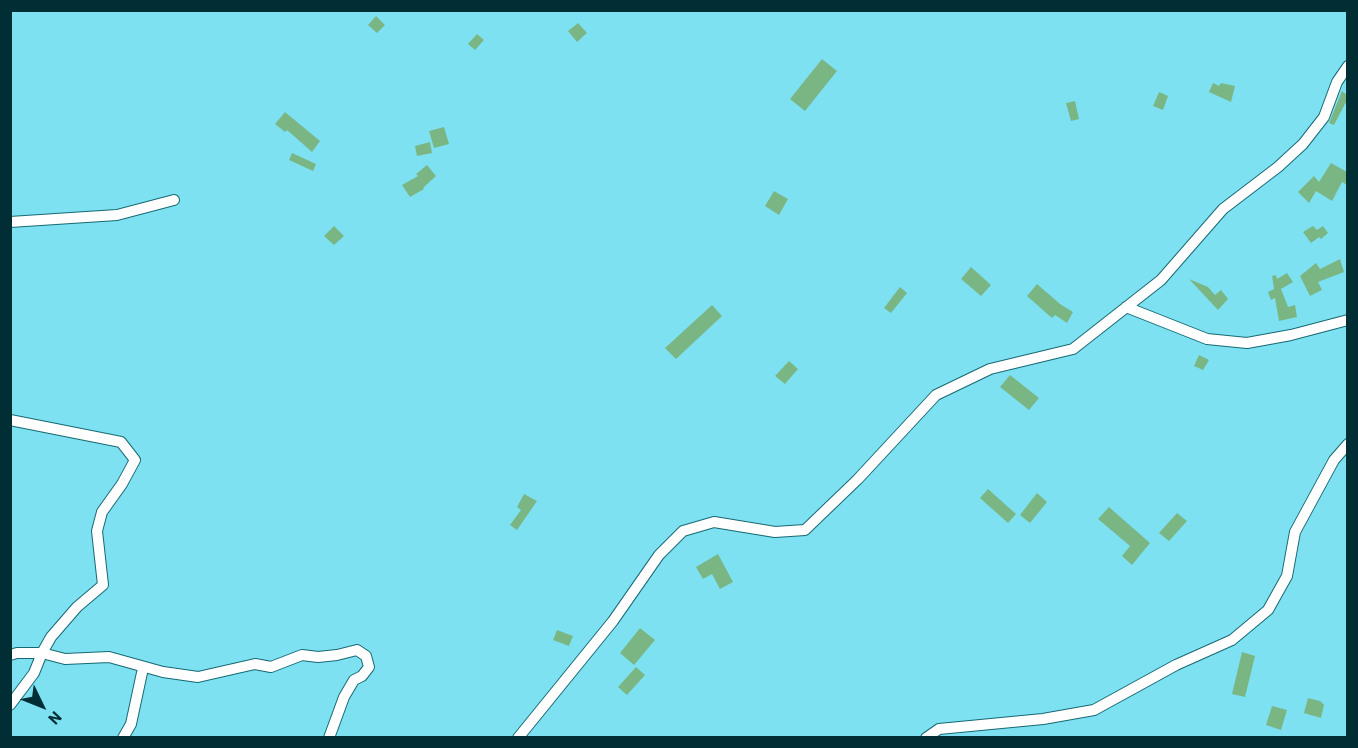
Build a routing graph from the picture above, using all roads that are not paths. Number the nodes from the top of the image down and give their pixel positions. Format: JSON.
{"nodes":[{"id":1,"x":1347,"y":66,"type":"edge"},
{"id":2,"x":174,"y":200,"type":"dead end"},
{"id":3,"x":10,"y":213,"type":"edge"},
{"id":4,"x":15,"y":222,"type":"edge"},
{"id":5,"x":1126,"y":308,"type":"junction"},
{"id":6,"x":1347,"y":320,"type":"edge"},
{"id":7,"x":10,"y":420,"type":"edge"},
{"id":8,"x":1347,"y":444,"type":"edge"},
{"id":9,"x":42,"y":653,"type":"junction"},
{"id":10,"x":10,"y":655,"type":"edge"},
{"id":11,"x":143,"y":668,"type":"junction"},
{"id":12,"x":10,"y":705,"type":"edge"},
{"id":13,"x":939,"y":729,"type":"junction"},
{"id":14,"x":123,"y":738,"type":"edge"},
{"id":15,"x":329,"y":738,"type":"edge"},
{"id":16,"x":518,"y":738,"type":"edge"},
{"id":17,"x":926,"y":738,"type":"edge"},
{"id":18,"x":949,"y":738,"type":"edge"}],
"edges":[{"from":1,"to":5,"type":"street"},
{"from":2,"to":4,"type":"street"},
{"from":3,"to":4,"type":"street"},
{"from":5,"to":6,"type":"street"},
{"from":5,"to":16,"type":"street"},
{"from":7,"to":9,"type":"street"},
{"from":8,"to":13,"type":"street"},
{"from":9,"to":10,"type":"street"},
{"from":9,"to":11,"type":"street"},
{"from":9,"to":12,"type":"street"},
{"from":11,"to":14,"type":"street"},
{"from":11,"to":15,"type":"street"},
{"from":13,"to":17,"type":"street"},
{"from":13,"to":18,"type":"street"}]}
